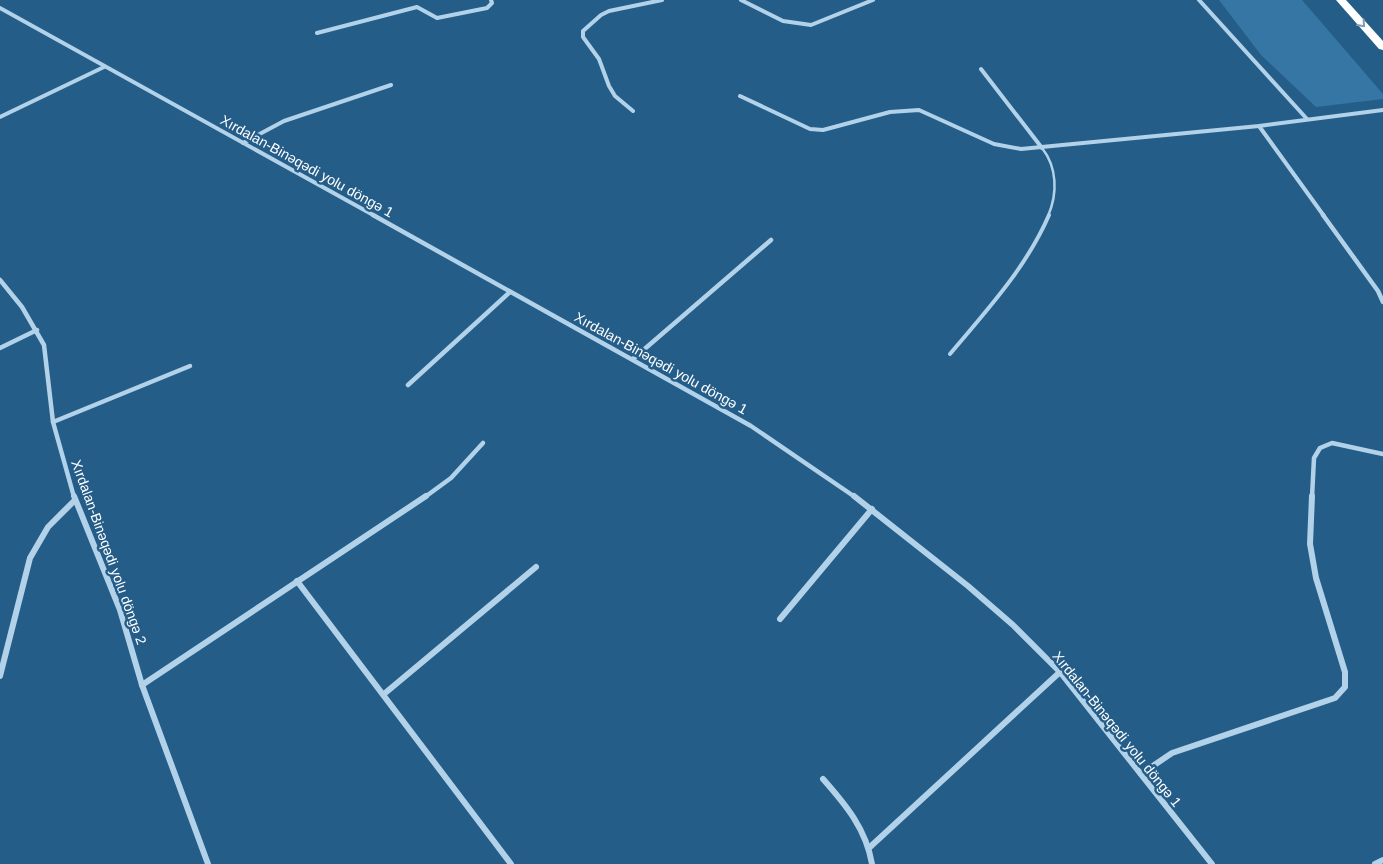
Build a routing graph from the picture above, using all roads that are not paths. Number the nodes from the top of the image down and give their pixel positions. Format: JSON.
{"nodes":[{"id":1,"x":491,"y":0,"type":"edge"},
{"id":2,"x":662,"y":0,"type":"edge"},
{"id":3,"x":741,"y":0,"type":"edge"},
{"id":4,"x":872,"y":0,"type":"edge"},
{"id":5,"x":1199,"y":0,"type":"edge"},
{"id":6,"x":1341,"y":0,"type":"edge"},
{"id":7,"x":0,"y":8,"type":"edge"},
{"id":8,"x":317,"y":33,"type":"dead end"},
{"id":9,"x":1383,"y":47,"type":"edge"},
{"id":10,"x":104,"y":67,"type":"junction"},
{"id":11,"x":981,"y":69,"type":"dead end"},
{"id":12,"x":392,"y":85,"type":"dead end"},
{"id":13,"x":740,"y":96,"type":"dead end"},
{"id":14,"x":1383,"y":110,"type":"edge"},
{"id":15,"x":633,"y":111,"type":"dead end"},
{"id":16,"x":0,"y":117,"type":"edge"},
{"id":17,"x":1307,"y":119,"type":"junction"},
{"id":18,"x":1259,"y":126,"type":"junction"},
{"id":19,"x":243,"y":142,"type":"junction"},
{"id":20,"x":1042,"y":148,"type":"junction"},
{"id":21,"x":771,"y":240,"type":"dead end"},
{"id":22,"x":0,"y":280,"type":"edge"},
{"id":23,"x":510,"y":292,"type":"junction"},
{"id":24,"x":1383,"y":302,"type":"edge"},
{"id":25,"x":36,"y":330,"type":"junction"},
{"id":26,"x":0,"y":348,"type":"edge"},
{"id":27,"x":950,"y":354,"type":"dead end"},
{"id":28,"x":633,"y":359,"type":"junction"},
{"id":29,"x":190,"y":366,"type":"dead end"},
{"id":30,"x":408,"y":385,"type":"dead end"},
{"id":31,"x":53,"y":422,"type":"junction"},
{"id":32,"x":483,"y":443,"type":"dead end"},
{"id":33,"x":1383,"y":454,"type":"edge"},
{"id":34,"x":75,"y":500,"type":"junction"},
{"id":35,"x":872,"y":509,"type":"junction"},
{"id":36,"x":536,"y":568,"type":"dead end"},
{"id":37,"x":297,"y":581,"type":"junction"},
{"id":38,"x":780,"y":619,"type":"dead end"},
{"id":39,"x":1060,"y":672,"type":"junction"},
{"id":40,"x":0,"y":676,"type":"edge"},
{"id":41,"x":142,"y":684,"type":"junction"},
{"id":42,"x":384,"y":694,"type":"junction"},
{"id":43,"x":1141,"y":774,"type":"junction"},
{"id":44,"x":823,"y":779,"type":"dead end"},
{"id":45,"x":870,"y":846,"type":"junction"},
{"id":46,"x":1383,"y":860,"type":"edge"},
{"id":47,"x":208,"y":864,"type":"edge"},
{"id":48,"x":511,"y":864,"type":"edge"},
{"id":49,"x":872,"y":864,"type":"edge"},
{"id":50,"x":1212,"y":864,"type":"edge"},
{"id":51,"x":1375,"y":864,"type":"edge"}],
"edges":[{"from":1,"to":8,"type":"street"},
{"from":2,"to":15,"type":"street"},
{"from":3,"to":4,"type":"street"},
{"from":5,"to":17,"type":"street"},
{"from":6,"to":9,"type":"highway","one_way":true},
{"from":7,"to":10,"type":"street","name":"Xırdalan-Binəqədi yolu döngə 1"},
{"from":10,"to":16,"type":"street"},
{"from":10,"to":19,"type":"street","name":"Xırdalan-Binəqədi yolu döngə 1"},
{"from":11,"to":20,"type":"street"},
{"from":12,"to":19,"type":"street"},
{"from":13,"to":20,"type":"street"},
{"from":14,"to":17,"type":"street"},
{"from":17,"to":18,"type":"street"},
{"from":18,"to":20,"type":"street"},
{"from":18,"to":24,"type":"street"},
{"from":19,"to":23,"type":"street","name":"Xırdalan-Binəqədi yolu döngə 1"},
{"from":20,"to":27,"type":"lane"},
{"from":21,"to":28,"type":"street"},
{"from":22,"to":25,"type":"street","name":"Xırdalan-Binəqədi yolu döngə 2"},
{"from":23,"to":28,"type":"street","name":"Xırdalan-Binəqədi yolu döngə 1"},
{"from":23,"to":30,"type":"street"},
{"from":25,"to":26,"type":"street"},
{"from":25,"to":31,"type":"street","name":"Xırdalan-Binəqədi yolu döngə 2"},
{"from":28,"to":35,"type":"street","name":"Xırdalan-Binəqədi yolu döngə 1"},
{"from":29,"to":31,"type":"street"},
{"from":31,"to":34,"type":"street","name":"Xırdalan-Binəqədi yolu döngə 2"},
{"from":32,"to":37,"type":"street"},
{"from":33,"to":43,"type":"street"},
{"from":34,"to":40,"type":"street"},
{"from":34,"to":41,"type":"street","name":"Xırdalan-Binəqədi yolu döngə 2"},
{"from":35,"to":38,"type":"street"},
{"from":35,"to":39,"type":"street","name":"Xırdalan-Binəqədi yolu döngə 1"},
{"from":36,"to":42,"type":"street"},
{"from":37,"to":41,"type":"street"},
{"from":37,"to":42,"type":"street"},
{"from":39,"to":43,"type":"street","name":"Xırdalan-Binəqədi yolu döngə 1"},
{"from":39,"to":45,"type":"street"},
{"from":41,"to":47,"type":"street","name":"Xırdalan-Binəqədi yolu döngə 2"},
{"from":42,"to":48,"type":"street"},
{"from":43,"to":50,"type":"street","name":"Xırdalan-Binəqədi yolu döngə 1"},
{"from":44,"to":45,"type":"street"},
{"from":45,"to":49,"type":"street"},
{"from":46,"to":51,"type":"street"}]}
